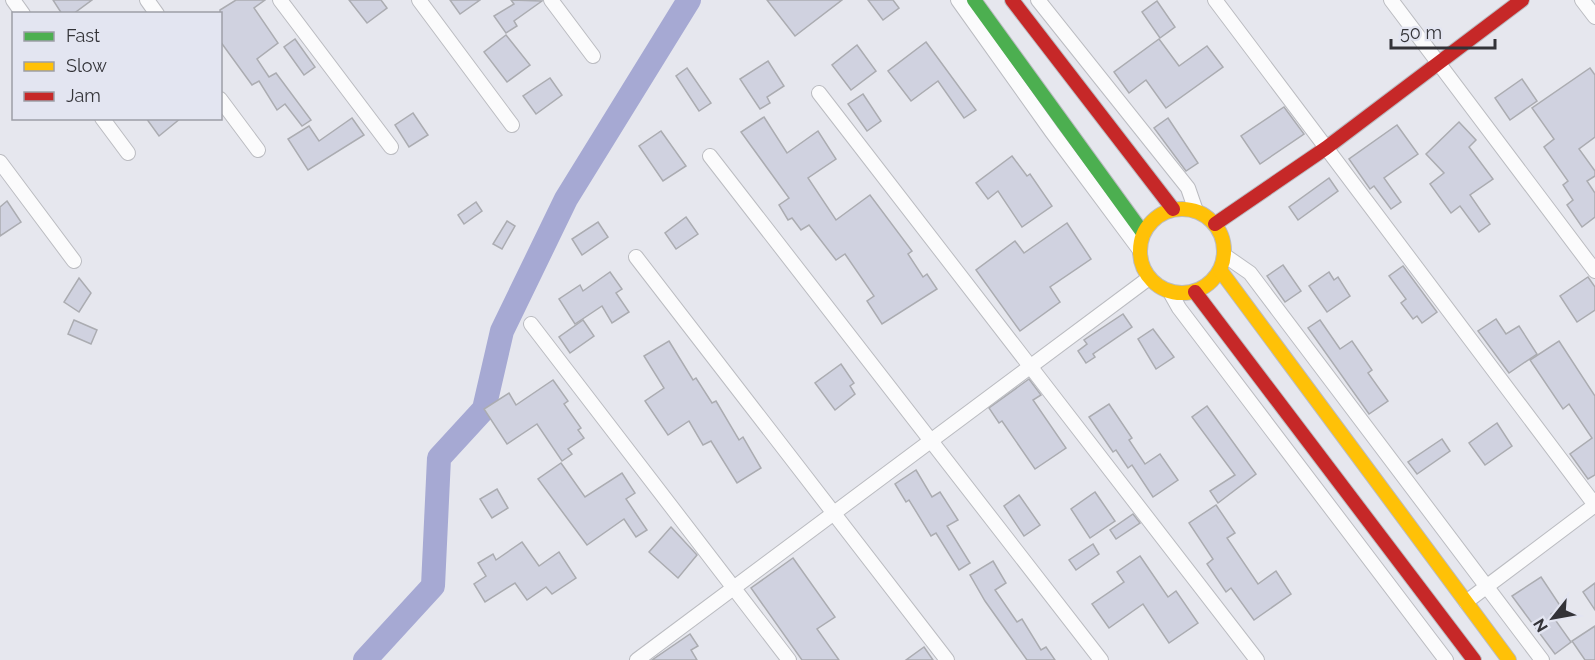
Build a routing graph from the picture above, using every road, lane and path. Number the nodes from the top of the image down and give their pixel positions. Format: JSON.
{"nodes":[{"id":1,"x":280,"y":0,"type":"edge"},
{"id":2,"x":419,"y":0,"type":"edge"},
{"id":3,"x":551,"y":0,"type":"edge"},
{"id":4,"x":958,"y":0,"type":"edge"},
{"id":5,"x":974,"y":0,"type":"edge"},
{"id":6,"x":1012,"y":0,"type":"edge"},
{"id":7,"x":1038,"y":0,"type":"edge"},
{"id":8,"x":1215,"y":0,"type":"edge"},
{"id":9,"x":1391,"y":0,"type":"edge"},
{"id":10,"x":1522,"y":0,"type":"edge"},
{"id":11,"x":1582,"y":0,"type":"edge"},
{"id":12,"x":1595,"y":16,"type":"edge"},
{"id":13,"x":593,"y":57,"type":"dead end"},
{"id":14,"x":1439,"y":63,"type":"junction"},
{"id":15,"x":819,"y":93,"type":"dead end"},
{"id":16,"x":222,"y":102,"type":"edge"},
{"id":17,"x":103,"y":120,"type":"edge"},
{"id":18,"x":512,"y":125,"type":"dead end"},
{"id":19,"x":390,"y":147,"type":"dead end"},
{"id":20,"x":1326,"y":148,"type":"junction"},
{"id":21,"x":258,"y":150,"type":"dead end"},
{"id":22,"x":128,"y":153,"type":"dead end"},
{"id":23,"x":710,"y":156,"type":"dead end"},
{"id":24,"x":0,"y":162,"type":"edge"},
{"id":25,"x":1173,"y":209,"type":"junction"},
{"id":26,"x":1196,"y":211,"type":"junction"},
{"id":27,"x":1215,"y":224,"type":"junction"},
{"id":28,"x":1143,"y":233,"type":"junction"},
{"id":29,"x":1139,"y":249,"type":"junction"},
{"id":30,"x":1224,"y":255,"type":"junction"},
{"id":31,"x":636,"y":257,"type":"dead end"},
{"id":32,"x":74,"y":261,"type":"dead end"},
{"id":33,"x":1220,"y":270,"type":"junction"},
{"id":34,"x":1595,"y":271,"type":"edge"},
{"id":35,"x":1149,"y":278,"type":"junction"},
{"id":36,"x":1170,"y":292,"type":"junction"},
{"id":37,"x":1195,"y":292,"type":"junction"},
{"id":38,"x":531,"y":324,"type":"dead end"},
{"id":39,"x":1031,"y":368,"type":"junction"},
{"id":40,"x":932,"y":441,"type":"junction"},
{"id":41,"x":1595,"y":505,"type":"edge"},
{"id":42,"x":835,"y":514,"type":"junction"},
{"id":43,"x":1486,"y":586,"type":"junction"},
{"id":44,"x":734,"y":588,"type":"junction"},
{"id":45,"x":1466,"y":602,"type":"junction"},
{"id":46,"x":654,"y":655,"type":"edge"},
{"id":47,"x":637,"y":660,"type":"edge"},
{"id":48,"x":789,"y":660,"type":"edge"},
{"id":49,"x":947,"y":660,"type":"edge"},
{"id":50,"x":1101,"y":660,"type":"edge"},
{"id":51,"x":1257,"y":660,"type":"edge"},
{"id":52,"x":1446,"y":660,"type":"edge"},
{"id":53,"x":1474,"y":660,"type":"edge"},
{"id":54,"x":1509,"y":660,"type":"edge"},
{"id":55,"x":1542,"y":660,"type":"edge"}],
"edges":[{"from":1,"to":19,"type":"street"},
{"from":2,"to":18,"type":"street"},
{"from":3,"to":13,"type":"street"},
{"from":4,"to":29,"type":"street"},
{"from":5,"to":28,"type":"main road"},
{"from":6,"to":25,"type":"main road"},
{"from":7,"to":26,"type":"street"},
{"from":8,"to":20,"type":"street"},
{"from":9,"to":14,"type":"street"},
{"from":10,"to":14,"type":"main road"},
{"from":11,"to":12,"type":"street"},
{"from":14,"to":20,"type":"main road"},
{"from":14,"to":34,"type":"street"},
{"from":15,"to":39,"type":"street"},
{"from":16,"to":21,"type":"street"},
{"from":17,"to":22,"type":"street"},
{"from":20,"to":27,"type":"main road"},
{"from":20,"to":41,"type":"street"},
{"from":23,"to":40,"type":"street"},
{"from":24,"to":32,"type":"street"},
{"from":25,"to":26,"type":"main road"},
{"from":25,"to":28,"type":"main road"},
{"from":26,"to":27,"type":"main road"},
{"from":27,"to":30,"type":"main road"},
{"from":28,"to":29,"type":"main road"},
{"from":29,"to":35,"type":"main road"},
{"from":30,"to":33,"type":"main road"},
{"from":30,"to":43,"type":"street"},
{"from":31,"to":42,"type":"street"},
{"from":33,"to":37,"type":"main road"},
{"from":33,"to":45,"type":"main road"},
{"from":35,"to":36,"type":"main road"},
{"from":35,"to":39,"type":"street"},
{"from":36,"to":37,"type":"main road"},
{"from":36,"to":52,"type":"street"},
{"from":37,"to":53,"type":"main road"},
{"from":38,"to":44,"type":"street"},
{"from":39,"to":40,"type":"street"},
{"from":39,"to":51,"type":"street"},
{"from":40,"to":42,"type":"street"},
{"from":40,"to":50,"type":"street"},
{"from":41,"to":43,"type":"street"},
{"from":42,"to":44,"type":"street"},
{"from":42,"to":49,"type":"street"},
{"from":43,"to":45,"type":"street"},
{"from":43,"to":55,"type":"street"},
{"from":44,"to":46,"type":"street"},
{"from":44,"to":48,"type":"street"},
{"from":45,"to":54,"type":"main road"},
{"from":46,"to":47,"type":"street"}]}
